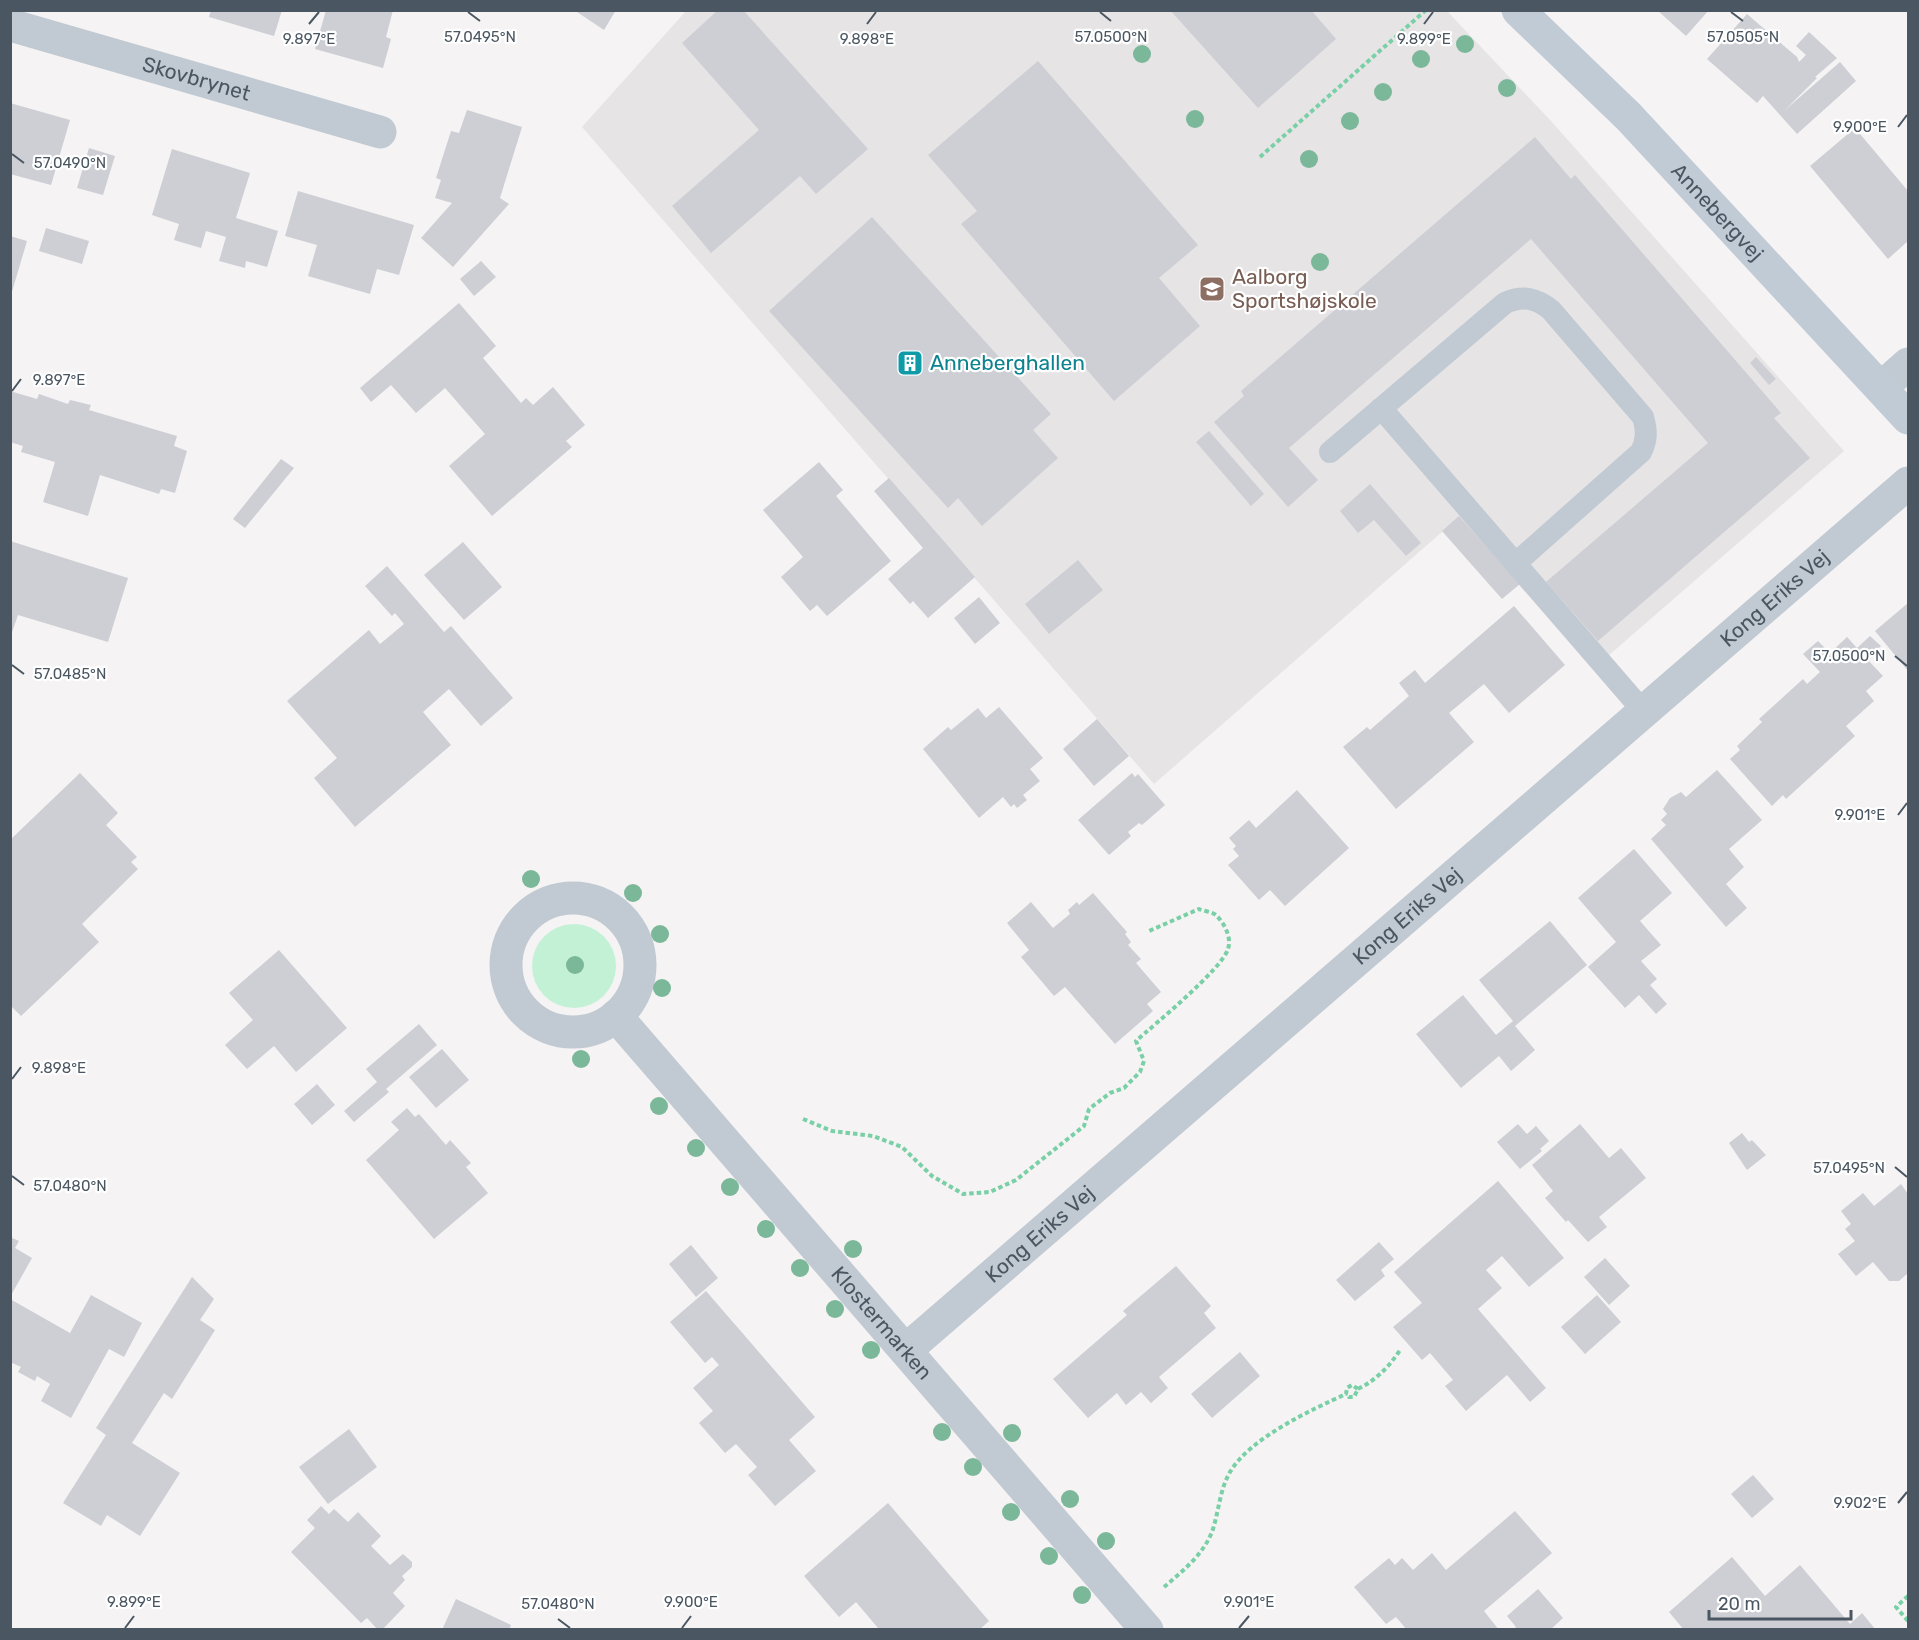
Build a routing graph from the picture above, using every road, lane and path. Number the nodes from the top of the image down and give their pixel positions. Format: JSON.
{"nodes":[{"id":1,"x":1426,"y":10,"type":"edge"},
{"id":2,"x":1518,"y":10,"type":"edge"},
{"id":3,"x":10,"y":25,"type":"edge"},
{"id":4,"x":380,"y":132,"type":"dead end"},
{"id":5,"x":1260,"y":157,"type":"dead end"},
{"id":6,"x":1908,"y":364,"type":"edge"},
{"id":7,"x":1882,"y":387,"type":"junction"},
{"id":8,"x":1382,"y":408,"type":"junction"},
{"id":9,"x":1908,"y":418,"type":"edge"},
{"id":10,"x":1330,"y":452,"type":"dead end"},
{"id":11,"x":1908,"y":483,"type":"edge"},
{"id":12,"x":1516,"y":562,"type":"junction"},
{"id":13,"x":1644,"y":712,"type":"junction"},
{"id":14,"x":1149,"y":931,"type":"dead end"},
{"id":15,"x":616,"y":1016,"type":"junction"},
{"id":16,"x":803,"y":1119,"type":"dead end"},
{"id":17,"x":906,"y":1350,"type":"junction"},
{"id":18,"x":1400,"y":1350,"type":"dead end"},
{"id":19,"x":1358,"y":1389,"type":"junction"},
{"id":20,"x":1347,"y":1394,"type":"junction"},
{"id":21,"x":1908,"y":1596,"type":"edge"},
{"id":22,"x":1140,"y":1621,"type":"edge"},
{"id":23,"x":1908,"y":1621,"type":"edge"}],
"edges":[{"from":1,"to":5,"type":"path"},
{"from":2,"to":7,"type":"street","name":"Annebergvej"},
{"from":3,"to":4,"type":"street","name":"Skovbrynet"},
{"from":6,"to":7,"type":"street"},
{"from":7,"to":9,"type":"street","name":"Annebergvej"},
{"from":8,"to":10,"type":"lane"},
{"from":8,"to":12,"type":"lane"},
{"from":8,"to":12,"type":"lane"},
{"from":11,"to":13,"type":"street","name":"Kong Eriks Vej"},
{"from":12,"to":13,"type":"lane"},
{"from":13,"to":17,"type":"street","name":"Kong Eriks Vej"},
{"from":14,"to":16,"type":"path"},
{"from":15,"to":15,"type":"street"},
{"from":15,"to":17,"type":"street","name":"Klostermarken"},
{"from":17,"to":22,"type":"street","name":"Klostermarken"},
{"from":18,"to":19,"type":"path"},
{"from":19,"to":20,"type":"path"},
{"from":19,"to":20,"type":"path"},
{"from":20,"to":22,"type":"path"},
{"from":21,"to":23,"type":"path"}]}
